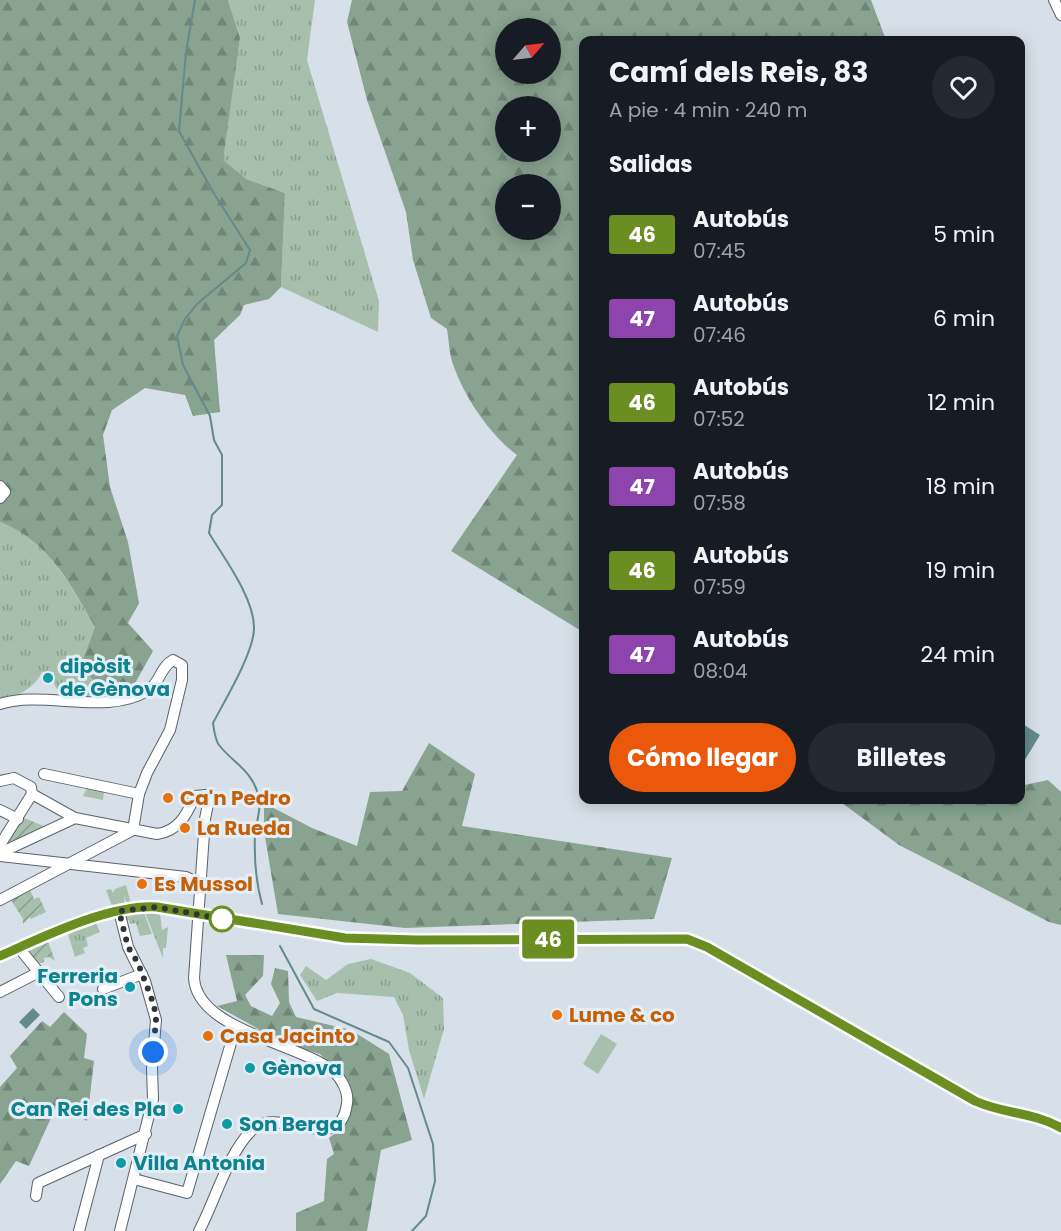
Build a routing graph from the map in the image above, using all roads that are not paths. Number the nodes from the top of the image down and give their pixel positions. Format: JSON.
{"nodes":[{"id":1,"x":1054,"y":0,"type":"edge"},
{"id":2,"x":1061,"y":15,"type":"edge"},
{"id":3,"x":0,"y":486,"type":"edge"},
{"id":4,"x":0,"y":498,"type":"edge"},
{"id":5,"x":0,"y":704,"type":"edge"},
{"id":6,"x":44,"y":774,"type":"dead end"},
{"id":7,"x":0,"y":781,"type":"edge"},
{"id":8,"x":32,"y":794,"type":"junction"},
{"id":9,"x":139,"y":794,"type":"junction"},
{"id":10,"x":0,"y":810,"type":"edge"},
{"id":11,"x":75,"y":818,"type":"junction"},
{"id":12,"x":18,"y":819,"type":"junction"},
{"id":13,"x":133,"y":830,"type":"junction"},
{"id":14,"x":0,"y":845,"type":"edge"},
{"id":15,"x":0,"y":854,"type":"edge"},
{"id":16,"x":68,"y":865,"type":"junction"},
{"id":17,"x":186,"y":878,"type":"junction"},
{"id":18,"x":201,"y":884,"type":"junction"},
{"id":19,"x":0,"y":900,"type":"edge"},
{"id":20,"x":199,"y":910,"type":"junction"},
{"id":21,"x":119,"y":911,"type":"junction"},
{"id":22,"x":19,"y":948,"type":"junction"},
{"id":23,"x":0,"y":956,"type":"edge"},
{"id":24,"x":39,"y":972,"type":"junction"},
{"id":25,"x":142,"y":974,"type":"junction"},
{"id":26,"x":103,"y":989,"type":"dead end"},
{"id":27,"x":0,"y":992,"type":"edge"},
{"id":28,"x":59,"y":997,"type":"dead end"},
{"id":29,"x":231,"y":1043,"type":"dead end"},
{"id":30,"x":1061,"y":1128,"type":"edge"},
{"id":31,"x":146,"y":1134,"type":"junction"},
{"id":32,"x":99,"y":1155,"type":"junction"},
{"id":33,"x":134,"y":1179,"type":"junction"},
{"id":34,"x":36,"y":1196,"type":"dead end"},
{"id":35,"x":79,"y":1231,"type":"edge"},
{"id":36,"x":120,"y":1231,"type":"edge"},
{"id":37,"x":199,"y":1231,"type":"edge"}],
"edges":[{"from":1,"to":2,"type":"street"},
{"from":3,"to":4,"type":"street"},
{"from":5,"to":9,"type":"street"},
{"from":6,"to":9,"type":"street"},
{"from":7,"to":8,"type":"street"},
{"from":8,"to":11,"type":"street"},
{"from":8,"to":12,"type":"street"},
{"from":9,"to":13,"type":"street"},
{"from":10,"to":12,"type":"street"},
{"from":11,"to":13,"type":"street"},
{"from":11,"to":15,"type":"street"},
{"from":12,"to":14,"type":"street"},
{"from":13,"to":16,"type":"street"},
{"from":13,"to":18,"type":"street"},
{"from":15,"to":16,"type":"street"},
{"from":16,"to":17,"type":"street"},
{"from":16,"to":19,"type":"street"},
{"from":17,"to":18,"type":"street"},
{"from":17,"to":20,"type":"street"},
{"from":18,"to":20,"type":"street"},
{"from":20,"to":21,"type":"street"},
{"from":20,"to":30,"type":"street"},
{"from":20,"to":37,"type":"street"},
{"from":21,"to":22,"type":"street"},
{"from":21,"to":25,"type":"street"},
{"from":22,"to":23,"type":"street"},
{"from":22,"to":24,"type":"street"},
{"from":24,"to":27,"type":"street"},
{"from":24,"to":28,"type":"street"},
{"from":25,"to":26,"type":"street"},
{"from":25,"to":31,"type":"street"},
{"from":29,"to":33,"type":"street"},
{"from":31,"to":32,"type":"street"},
{"from":31,"to":33,"type":"street"},
{"from":32,"to":34,"type":"street"},
{"from":32,"to":35,"type":"street"},
{"from":33,"to":36,"type":"street"}]}
